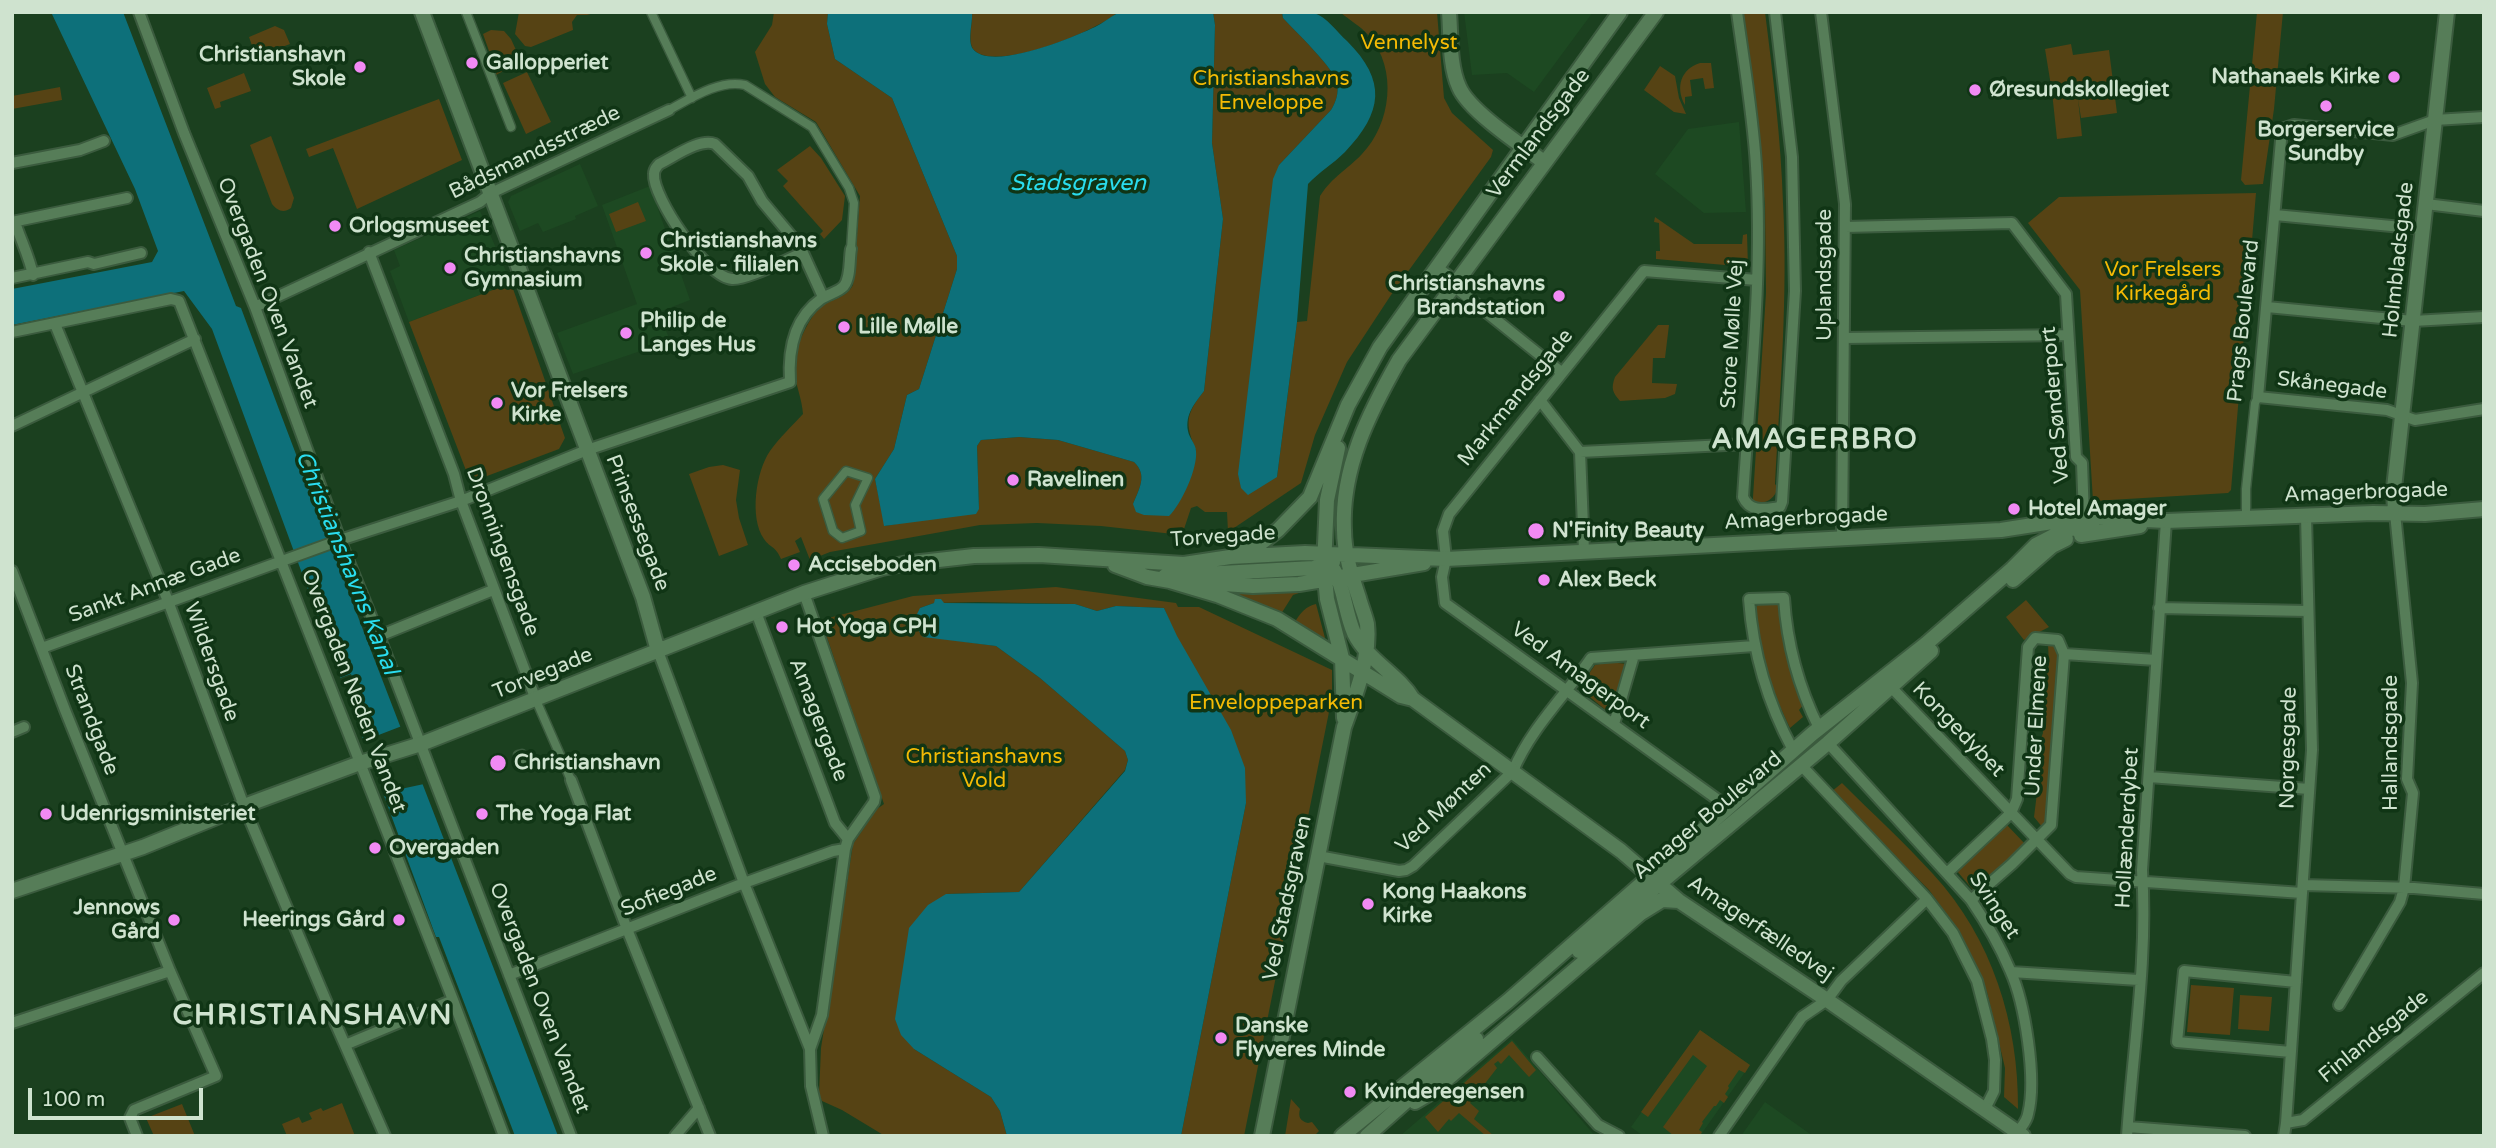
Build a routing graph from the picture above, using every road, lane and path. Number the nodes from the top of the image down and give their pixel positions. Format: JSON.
{"nodes":[{"id":1,"x":139,"y":12,"type":"edge"},
{"id":2,"x":422,"y":12,"type":"edge"},
{"id":3,"x":466,"y":12,"type":"edge"},
{"id":4,"x":651,"y":12,"type":"edge"},
{"id":5,"x":1449,"y":12,"type":"edge"},
{"id":6,"x":1619,"y":12,"type":"edge"},
{"id":7,"x":1656,"y":12,"type":"edge"},
{"id":8,"x":1737,"y":12,"type":"edge"},
{"id":9,"x":1775,"y":12,"type":"edge"},
{"id":10,"x":1821,"y":12,"type":"edge"},
{"id":11,"x":2447,"y":12,"type":"edge"},
{"id":12,"x":692,"y":98,"type":"junction"},
{"id":13,"x":669,"y":110,"type":"joint"},
{"id":14,"x":2484,"y":117,"type":"edge"},
{"id":15,"x":2435,"y":120,"type":"junction"},
{"id":16,"x":511,"y":127,"type":"dead end"},
{"id":17,"x":104,"y":141,"type":"dead end"},
{"id":18,"x":1523,"y":146,"type":"junction"},
{"id":19,"x":1544,"y":162,"type":"junction"},
{"id":20,"x":12,"y":163,"type":"edge"},
{"id":21,"x":491,"y":193,"type":"junction"},
{"id":22,"x":127,"y":198,"type":"dead end"},
{"id":23,"x":2426,"y":204,"type":"junction"},
{"id":24,"x":2484,"y":211,"type":"edge"},
{"id":25,"x":2275,"y":215,"type":"junction"},
{"id":26,"x":14,"y":222,"type":"edge"},
{"id":27,"x":1845,"y":227,"type":"junction"},
{"id":28,"x":2423,"y":229,"type":"junction"},
{"id":29,"x":850,"y":249,"type":"joint"},
{"id":30,"x":369,"y":252,"type":"junction"},
{"id":31,"x":141,"y":253,"type":"dead end"},
{"id":32,"x":803,"y":253,"type":"junction"},
{"id":33,"x":1438,"y":268,"type":"junction"},
{"id":34,"x":33,"y":275,"type":"junction"},
{"id":35,"x":12,"y":278,"type":"edge"},
{"id":36,"x":1757,"y":280,"type":"junction"},
{"id":37,"x":1457,"y":282,"type":"junction"},
{"id":38,"x":823,"y":297,"type":"junction"},
{"id":39,"x":255,"y":307,"type":"junction"},
{"id":40,"x":2267,"y":307,"type":"junction"},
{"id":41,"x":2484,"y":317,"type":"edge"},
{"id":42,"x":2413,"y":321,"type":"junction"},
{"id":43,"x":55,"y":324,"type":"junction"},
{"id":44,"x":12,"y":332,"type":"edge"},
{"id":45,"x":2068,"y":335,"type":"junction"},
{"id":46,"x":1845,"y":338,"type":"junction"},
{"id":47,"x":195,"y":339,"type":"junction"},
{"id":48,"x":1561,"y":372,"type":"junction"},
{"id":49,"x":82,"y":392,"type":"junction"},
{"id":50,"x":2258,"y":397,"type":"junction"},
{"id":51,"x":1540,"y":400,"type":"junction"},
{"id":52,"x":1348,"y":405,"type":"junction"},
{"id":53,"x":2484,"y":409,"type":"edge"},
{"id":54,"x":2403,"y":415,"type":"junction"},
{"id":55,"x":12,"y":426,"type":"edge"},
{"id":56,"x":1747,"y":444,"type":"junction"},
{"id":57,"x":587,"y":450,"type":"junction"},
{"id":58,"x":1580,"y":452,"type":"junction"},
{"id":59,"x":461,"y":501,"type":"junction"},
{"id":60,"x":855,"y":505,"type":"joint"},
{"id":61,"x":2484,"y":509,"type":"edge"},
{"id":62,"x":2395,"y":513,"type":"junction"},
{"id":63,"x":2306,"y":516,"type":"junction"},
{"id":64,"x":2084,"y":517,"type":"junction"},
{"id":65,"x":2246,"y":518,"type":"junction"},
{"id":66,"x":2166,"y":522,"type":"junction"},
{"id":67,"x":2001,"y":530,"type":"junction"},
{"id":68,"x":2054,"y":534,"type":"junction"},
{"id":69,"x":2080,"y":535,"type":"junction"},
{"id":70,"x":1842,"y":539,"type":"junction"},
{"id":71,"x":340,"y":540,"type":"junction"},
{"id":72,"x":1584,"y":551,"type":"junction"},
{"id":73,"x":1230,"y":557,"type":"junction"},
{"id":74,"x":1101,"y":559,"type":"junction"},
{"id":75,"x":1446,"y":559,"type":"junction"},
{"id":76,"x":281,"y":561,"type":"junction"},
{"id":77,"x":1334,"y":562,"type":"junction"},
{"id":78,"x":12,"y":571,"type":"edge"},
{"id":79,"x":1147,"y":577,"type":"junction"},
{"id":80,"x":1170,"y":580,"type":"junction"},
{"id":81,"x":494,"y":590,"type":"junction"},
{"id":82,"x":804,"y":593,"type":"junction"},
{"id":83,"x":168,"y":601,"type":"junction"},
{"id":84,"x":2159,"y":607,"type":"junction"},
{"id":85,"x":2307,"y":611,"type":"junction"},
{"id":86,"x":757,"y":612,"type":"junction"},
{"id":87,"x":379,"y":636,"type":"junction"},
{"id":88,"x":1754,"y":646,"type":"junction"},
{"id":89,"x":42,"y":648,"type":"junction"},
{"id":90,"x":1365,"y":649,"type":"junction"},
{"id":91,"x":658,"y":651,"type":"junction"},
{"id":92,"x":2064,"y":653,"type":"junction"},
{"id":93,"x":1634,"y":655,"type":"junction"},
{"id":94,"x":1342,"y":658,"type":"junction"},
{"id":95,"x":2156,"y":660,"type":"junction"},
{"id":96,"x":1362,"y":670,"type":"junction"},
{"id":97,"x":1890,"y":686,"type":"junction"},
{"id":98,"x":1569,"y":690,"type":"junction"},
{"id":99,"x":1413,"y":699,"type":"junction"},
{"id":100,"x":536,"y":700,"type":"junction"},
{"id":101,"x":1614,"y":724,"type":"junction"},
{"id":102,"x":24,"y":727,"type":"dead end"},
{"id":103,"x":1344,"y":727,"type":"junction"},
{"id":104,"x":1819,"y":728,"type":"junction"},
{"id":105,"x":12,"y":732,"type":"edge"},
{"id":106,"x":1828,"y":743,"type":"junction"},
{"id":107,"x":417,"y":746,"type":"junction"},
{"id":108,"x":1793,"y":750,"type":"junction"},
{"id":109,"x":362,"y":763,"type":"junction"},
{"id":110,"x":1801,"y":765,"type":"junction"},
{"id":111,"x":1513,"y":771,"type":"junction"},
{"id":112,"x":2149,"y":777,"type":"junction"},
{"id":113,"x":571,"y":780,"type":"joint"},
{"id":114,"x":2309,"y":789,"type":"junction"},
{"id":115,"x":244,"y":806,"type":"junction"},
{"id":116,"x":1728,"y":807,"type":"junction"},
{"id":117,"x":2011,"y":813,"type":"junction"},
{"id":118,"x":2038,"y":840,"type":"junction"},
{"id":119,"x":846,"y":844,"type":"junction"},
{"id":120,"x":124,"y":852,"type":"junction"},
{"id":121,"x":1318,"y":856,"type":"junction"},
{"id":122,"x":1947,"y":873,"type":"junction"},
{"id":123,"x":1655,"y":881,"type":"junction"},
{"id":124,"x":744,"y":883,"type":"junction"},
{"id":125,"x":2143,"y":883,"type":"junction"},
{"id":126,"x":2404,"y":888,"type":"junction"},
{"id":127,"x":2302,"y":889,"type":"junction"},
{"id":128,"x":12,"y":891,"type":"edge"},
{"id":129,"x":2484,"y":894,"type":"edge"},
{"id":130,"x":1927,"y":899,"type":"junction"},
{"id":131,"x":1971,"y":900,"type":"junction"},
{"id":132,"x":1679,"y":901,"type":"junction"},
{"id":133,"x":627,"y":929,"type":"junction"},
{"id":134,"x":170,"y":971,"type":"junction"},
{"id":135,"x":2011,"y":972,"type":"junction"},
{"id":136,"x":2484,"y":973,"type":"edge"},
{"id":137,"x":509,"y":975,"type":"junction"},
{"id":138,"x":2139,"y":980,"type":"junction"},
{"id":139,"x":2296,"y":982,"type":"junction"},
{"id":140,"x":453,"y":1000,"type":"junction"},
{"id":141,"x":1827,"y":1000,"type":"junction"},
{"id":142,"x":2339,"y":1005,"type":"dead end"},
{"id":143,"x":12,"y":1023,"type":"edge"},
{"id":144,"x":345,"y":1045,"type":"junction"},
{"id":145,"x":810,"y":1049,"type":"junction"},
{"id":146,"x":2291,"y":1052,"type":"junction"},
{"id":147,"x":1537,"y":1057,"type":"dead end"},
{"id":148,"x":699,"y":1108,"type":"junction"},
{"id":149,"x":1985,"y":1109,"type":"junction"},
{"id":150,"x":1389,"y":1117,"type":"junction"},
{"id":151,"x":2286,"y":1123,"type":"junction"},
{"id":152,"x":2127,"y":1131,"type":"edge"},
{"id":153,"x":2020,"y":1134,"type":"edge"},
{"id":154,"x":136,"y":1136,"type":"edge"},
{"id":155,"x":385,"y":1136,"type":"edge"},
{"id":156,"x":504,"y":1136,"type":"edge"},
{"id":157,"x":571,"y":1136,"type":"edge"},
{"id":158,"x":675,"y":1136,"type":"edge"},
{"id":159,"x":710,"y":1136,"type":"edge"},
{"id":160,"x":823,"y":1136,"type":"edge"},
{"id":161,"x":1262,"y":1136,"type":"edge"},
{"id":162,"x":1342,"y":1136,"type":"edge"},
{"id":163,"x":1367,"y":1136,"type":"edge"},
{"id":164,"x":1619,"y":1136,"type":"edge"},
{"id":165,"x":1719,"y":1136,"type":"edge"},
{"id":166,"x":2245,"y":1136,"type":"edge"},
{"id":167,"x":2284,"y":1136,"type":"edge"}],
"edges":[{"from":1,"to":39,"type":"street","name":"Overgaden Oven Vandet"},
{"from":2,"to":21,"type":"street","name":"Prinsessegade"},
{"from":3,"to":16,"type":"street"},
{"from":4,"to":12,"type":"street"},
{"from":5,"to":18,"type":"street"},
{"from":6,"to":18,"type":"street","name":"Vermlandsgade"},
{"from":7,"to":19,"type":"street","name":"Vermlandsgade"},
{"from":8,"to":36,"type":"street","name":"Store Mølle Vej"},
{"from":9,"to":56,"type":"street","name":"Store Mølle Vej"},
{"from":10,"to":27,"type":"street","name":"Uplandsgade"},
{"from":11,"to":15,"type":"street","name":"Holmbladsgade"},
{"from":12,"to":13,"type":"street","name":"Bådsmandsstræde"},
{"from":12,"to":29,"type":"street","name":"Bådsmandsstræde"},
{"from":13,"to":21,"type":"street","name":"Bådsmandsstræde"},
{"from":14,"to":15,"type":"street"},
{"from":15,"to":23,"type":"street","name":"Holmbladsgade"},
{"from":15,"to":25,"type":"street","name":"Prags Boulevard"},
{"from":17,"to":20,"type":"street"},
{"from":18,"to":19,"type":"street"},
{"from":18,"to":33,"type":"street","name":"Vermlandsgade"},
{"from":19,"to":37,"type":"street","name":"Vermlandsgade"},
{"from":21,"to":30,"type":"street","name":"Bådsmandsstræde"},
{"from":21,"to":57,"type":"street","name":"Prinsessegade"},
{"from":22,"to":26,"type":"street"},
{"from":23,"to":24,"type":"street"},
{"from":23,"to":28,"type":"street","name":"Holmbladsgade"},
{"from":25,"to":28,"type":"street"},
{"from":25,"to":40,"type":"street","name":"Prags Boulevard"},
{"from":26,"to":34,"type":"street"},
{"from":27,"to":45,"type":"street","name":"Ved Sønderport"},
{"from":27,"to":46,"type":"street","name":"Uplandsgade"},
{"from":28,"to":42,"type":"street","name":"Holmbladsgade"},
{"from":29,"to":38,"type":"street"},
{"from":30,"to":39,"type":"street","name":"Bådsmandsstræde"},
{"from":30,"to":59,"type":"street","name":"Dronningensgade"},
{"from":31,"to":34,"type":"street"},
{"from":32,"to":32,"type":"street"},
{"from":32,"to":38,"type":"street"},
{"from":33,"to":37,"type":"street"},
{"from":33,"to":52,"type":"street","name":"Vermlandsgade"},
{"from":34,"to":35,"type":"street"},
{"from":36,"to":48,"type":"street","name":"Markmandsgade"},
{"from":36,"to":56,"type":"street","name":"Store Mølle Vej"},
{"from":37,"to":48,"type":"street"},
{"from":37,"to":77,"type":"street","name":"Vermlandsgade"},
{"from":38,"to":57,"type":"street"},
{"from":39,"to":71,"type":"street","name":"Overgaden Oven Vandet"},
{"from":40,"to":42,"type":"street"},
{"from":40,"to":50,"type":"street","name":"Prags Boulevard"},
{"from":41,"to":42,"type":"street"},
{"from":42,"to":54,"type":"street","name":"Holmbladsgade"},
{"from":43,"to":44,"type":"street"},
{"from":43,"to":47,"type":"street"},
{"from":43,"to":49,"type":"street","name":"Wildersgade"},
{"from":45,"to":46,"type":"street"},
{"from":45,"to":64,"type":"street","name":"Ved Sønderport"},
{"from":46,"to":70,"type":"street","name":"Uplandsgade"},
{"from":47,"to":49,"type":"street"},
{"from":47,"to":76,"type":"street","name":"Overgaden Neden Vandet"},
{"from":48,"to":51,"type":"street","name":"Markmandsgade"},
{"from":49,"to":55,"type":"street"},
{"from":49,"to":83,"type":"street","name":"Wildersgade"},
{"from":50,"to":54,"type":"street","name":"Skånegade"},
{"from":50,"to":65,"type":"street","name":"Prags Boulevard"},
{"from":51,"to":58,"type":"street"},
{"from":51,"to":75,"type":"street","name":"Markmandsgade"},
{"from":52,"to":73,"type":"street","name":"Vermlandsgade"},
{"from":52,"to":77,"type":"street","name":"Vermlandsgade"},
{"from":53,"to":54,"type":"street","name":"Skånegade"},
{"from":54,"to":62,"type":"street","name":"Holmbladsgade"},
{"from":56,"to":58,"type":"street"},
{"from":57,"to":59,"type":"street"},
{"from":57,"to":91,"type":"street","name":"Prinsessegade"},
{"from":58,"to":72,"type":"street"},
{"from":59,"to":71,"type":"street"},
{"from":59,"to":81,"type":"street","name":"Dronningensgade"},
{"from":60,"to":60,"type":"street"},
{"from":61,"to":62,"type":"street","name":"Amagerbrogade"},
{"from":62,"to":63,"type":"street","name":"Amagerbrogade"},
{"from":62,"to":126,"type":"street","name":"Hallandsgade"},
{"from":63,"to":65,"type":"street","name":"Amagerbrogade"},
{"from":63,"to":85,"type":"street","name":"Norgesgade"},
{"from":64,"to":66,"type":"street","name":"Amagerbrogade"},
{"from":64,"to":67,"type":"street","name":"Amagerbrogade"},
{"from":65,"to":66,"type":"street","name":"Amagerbrogade"},
{"from":66,"to":68,"type":"street"},
{"from":66,"to":69,"type":"street","name":"Amagerbrogade"},
{"from":66,"to":84,"type":"street","name":"Hollænderdybet"},
{"from":67,"to":68,"type":"street","name":"Amagerbrogade"},
{"from":67,"to":70,"type":"street","name":"Amagerbrogade"},
{"from":68,"to":69,"type":"street","name":"Amagerbrogade"},
{"from":68,"to":104,"type":"street","name":"Amager Boulevard"},
{"from":69,"to":97,"type":"street","name":"Amager Boulevard"},
{"from":70,"to":72,"type":"street","name":"Amagerbrogade"},
{"from":71,"to":76,"type":"street","name":"Sankt Annæ Gade"},
{"from":71,"to":87,"type":"street","name":"Overgaden Oven Vandet"},
{"from":72,"to":75,"type":"street","name":"Amagerbrogade"},
{"from":73,"to":74,"type":"street","name":"Torvegade"},
{"from":73,"to":77,"type":"street","name":"Torvegade"},
{"from":74,"to":79,"type":"street","name":"Torvegade"},
{"from":74,"to":82,"type":"street","name":"Torvegade"},
{"from":75,"to":77,"type":"street","name":"Amagerbrogade"},
{"from":75,"to":98,"type":"street","name":"Ved Amagerport"},
{"from":76,"to":83,"type":"street","name":"Sankt Annæ Gade"},
{"from":76,"to":109,"type":"street","name":"Overgaden Neden Vandet"},
{"from":77,"to":79,"type":"street"},
{"from":77,"to":80,"type":"street","name":"Torvegade"},
{"from":77,"to":90,"type":"street","name":"Ved Stadsgraven"},
{"from":77,"to":94,"type":"street"},
{"from":78,"to":89,"type":"street","name":"Strandgade"},
{"from":79,"to":80,"type":"street","name":"Amagerfælledvej"},
{"from":80,"to":94,"type":"street","name":"Amagerfælledvej"},
{"from":81,"to":87,"type":"street"},
{"from":81,"to":100,"type":"street","name":"Dronningensgade"},
{"from":82,"to":86,"type":"street","name":"Torvegade"},
{"from":82,"to":119,"type":"street"},
{"from":83,"to":89,"type":"street","name":"Sankt Annæ Gade"},
{"from":83,"to":115,"type":"street","name":"Wildersgade"},
{"from":84,"to":85,"type":"street"},
{"from":84,"to":95,"type":"street","name":"Hollænderdybet"},
{"from":85,"to":114,"type":"street","name":"Norgesgade"},
{"from":86,"to":91,"type":"street","name":"Torvegade"},
{"from":86,"to":119,"type":"street","name":"Amagergade"},
{"from":87,"to":107,"type":"street","name":"Overgaden Oven Vandet"},
{"from":88,"to":93,"type":"street"},
{"from":88,"to":104,"type":"street"},
{"from":88,"to":108,"type":"street"},
{"from":89,"to":120,"type":"street","name":"Strandgade"},
{"from":90,"to":96,"type":"street","name":"Ved Stadsgraven"},
{"from":90,"to":99,"type":"street","name":"Amagerfælledvej"},
{"from":91,"to":100,"type":"street","name":"Torvegade"},
{"from":91,"to":124,"type":"street","name":"Prinsessegade"},
{"from":92,"to":95,"type":"street"},
{"from":92,"to":117,"type":"street","name":"Under Elmene"},
{"from":92,"to":118,"type":"street","name":"Under Elmene"},
{"from":93,"to":98,"type":"street"},
{"from":93,"to":101,"type":"street"},
{"from":94,"to":96,"type":"street","name":"Amagerfælledvej"},
{"from":94,"to":103,"type":"street"},
{"from":95,"to":112,"type":"street","name":"Hollænderdybet"},
{"from":96,"to":99,"type":"street","name":"Amagerfælledvej"},
{"from":96,"to":103,"type":"street","name":"Ved Stadsgraven"},
{"from":97,"to":106,"type":"street","name":"Amager Boulevard"},
{"from":97,"to":117,"type":"street","name":"Kongedybet"},
{"from":98,"to":101,"type":"street","name":"Ved Amagerport"},
{"from":98,"to":111,"type":"street"},
{"from":99,"to":111,"type":"street","name":"Amagerfælledvej"},
{"from":100,"to":107,"type":"street","name":"Torvegade"},
{"from":100,"to":113,"type":"street","name":"Dronningensgade"},
{"from":101,"to":116,"type":"street","name":"Ved Amagerport"},
{"from":102,"to":105,"type":"street"},
{"from":103,"to":121,"type":"street","name":"Ved Stadsgraven"},
{"from":104,"to":108,"type":"street","name":"Amager Boulevard"},
{"from":106,"to":110,"type":"street","name":"Amager Boulevard"},
{"from":106,"to":122,"type":"street","name":"Svinget"},
{"from":107,"to":109,"type":"street","name":"Torvegade"},
{"from":107,"to":137,"type":"street","name":"Overgaden Oven Vandet"},
{"from":108,"to":116,"type":"street","name":"Amager Boulevard"},
{"from":109,"to":115,"type":"street","name":"Torvegade"},
{"from":109,"to":140,"type":"street","name":"Overgaden Neden Vandet"},
{"from":110,"to":123,"type":"street","name":"Amager Boulevard"},
{"from":110,"to":130,"type":"street"},
{"from":111,"to":121,"type":"street","name":"Ved Mønten"},
{"from":111,"to":123,"type":"street","name":"Amagerfælledvej"},
{"from":112,"to":114,"type":"street"},
{"from":112,"to":125,"type":"street","name":"Hollænderdybet"},
{"from":113,"to":133,"type":"street","name":"Dronningensgade"},
{"from":114,"to":127,"type":"street","name":"Norgesgade"},
{"from":115,"to":120,"type":"street","name":"Torvegade"},
{"from":115,"to":144,"type":"street","name":"Wildersgade"},
{"from":116,"to":123,"type":"street","name":"Amager Boulevard"},
{"from":117,"to":118,"type":"street","name":"Kongedybet"},
{"from":117,"to":122,"type":"street","name":"Under Elmene"},
{"from":118,"to":125,"type":"street","name":"Kongedybet"},
{"from":118,"to":131,"type":"street","name":"Under Elmene"},
{"from":119,"to":124,"type":"street","name":"Sofiegade"},
{"from":119,"to":145,"type":"street"},
{"from":120,"to":128,"type":"street","name":"Torvegade"},
{"from":120,"to":134,"type":"street","name":"Strandgade"},
{"from":121,"to":161,"type":"street","name":"Ved Stadsgraven"},
{"from":122,"to":131,"type":"street","name":"Svinget"},
{"from":123,"to":132,"type":"street","name":"Amagerfælledvej"},
{"from":123,"to":150,"type":"street","name":"Amager Boulevard"},
{"from":123,"to":162,"type":"street","name":"Amager Boulevard"},
{"from":124,"to":133,"type":"street","name":"Sofiegade"},
{"from":124,"to":145,"type":"street","name":"Prinsessegade"},
{"from":125,"to":127,"type":"street","name":"Kongedybet"},
{"from":125,"to":138,"type":"street","name":"Hollænderdybet"},
{"from":126,"to":127,"type":"street","name":"Kongedybet"},
{"from":126,"to":129,"type":"street","name":"Kongedybet"},
{"from":126,"to":142,"type":"street","name":"Hallandsgade"},
{"from":127,"to":139,"type":"street","name":"Norgesgade"},
{"from":130,"to":141,"type":"street"},
{"from":130,"to":149,"type":"street"},
{"from":131,"to":135,"type":"street","name":"Svinget"},
{"from":132,"to":141,"type":"street","name":"Amagerfælledvej"},
{"from":132,"to":150,"type":"street"},
{"from":133,"to":137,"type":"street","name":"Sofiegade"},
{"from":133,"to":148,"type":"street","name":"Dronningensgade"},
{"from":134,"to":143,"type":"street"},
{"from":134,"to":154,"type":"street","name":"Strandgade"},
{"from":135,"to":138,"type":"street"},
{"from":135,"to":153,"type":"street","name":"Svinget"},
{"from":136,"to":151,"type":"street","name":"Finlandsgade"},
{"from":137,"to":157,"type":"street","name":"Overgaden Oven Vandet"},
{"from":138,"to":152,"type":"street","name":"Hollænderdybet"},
{"from":139,"to":146,"type":"street","name":"Norgesgade"},
{"from":139,"to":146,"type":"street"},
{"from":140,"to":144,"type":"street"},
{"from":140,"to":156,"type":"street","name":"Overgaden Neden Vandet"},
{"from":141,"to":149,"type":"street","name":"Amagerfælledvej"},
{"from":141,"to":165,"type":"street"},
{"from":144,"to":155,"type":"street","name":"Wildersgade"},
{"from":145,"to":160,"type":"street"},
{"from":146,"to":151,"type":"street","name":"Norgesgade"},
{"from":147,"to":164,"type":"street"},
{"from":148,"to":158,"type":"street"},
{"from":148,"to":159,"type":"street","name":"Dronningensgade"},
{"from":149,"to":153,"type":"street","name":"Amagerfælledvej"},
{"from":150,"to":163,"type":"street","name":"Amager Boulevard"},
{"from":151,"to":167,"type":"street","name":"Norgesgade"},
{"from":152,"to":166,"type":"street"}]}
